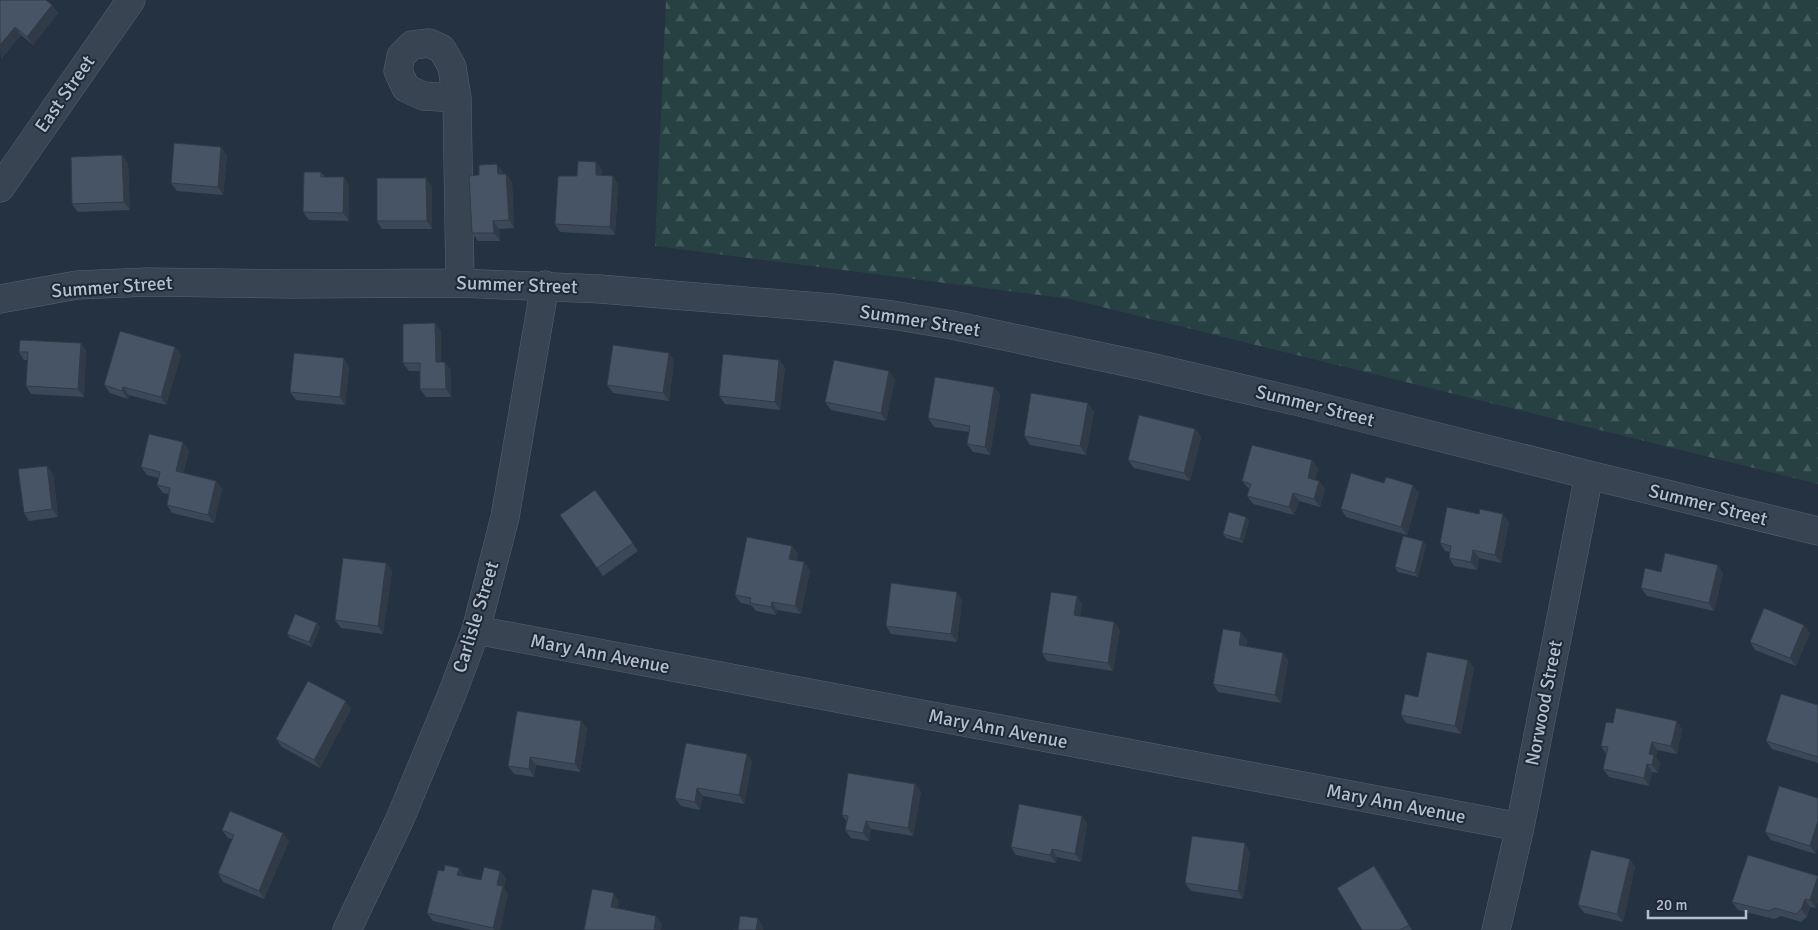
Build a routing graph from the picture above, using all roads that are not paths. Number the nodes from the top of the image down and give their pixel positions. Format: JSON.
{"nodes":[{"id":1,"x":130,"y":0,"type":"edge"},
{"id":2,"x":457,"y":98,"type":"dead end"},
{"id":3,"x":0,"y":188,"type":"edge"},
{"id":4,"x":460,"y":283,"type":"junction"},
{"id":5,"x":545,"y":285,"type":"junction"},
{"id":6,"x":0,"y":299,"type":"edge"},
{"id":7,"x":1589,"y":475,"type":"junction"},
{"id":8,"x":1818,"y":531,"type":"edge"},
{"id":9,"x":476,"y":630,"type":"junction"},
{"id":10,"x":1520,"y":827,"type":"junction"},
{"id":11,"x":347,"y":930,"type":"edge"},
{"id":12,"x":1496,"y":930,"type":"edge"}],
"edges":[{"from":1,"to":3,"type":"street","name":"East Street"},
{"from":2,"to":4,"type":"street"},
{"from":4,"to":5,"type":"street","name":"Summer Street"},
{"from":4,"to":6,"type":"street","name":"Summer Street"},
{"from":5,"to":7,"type":"street","name":"Summer Street"},
{"from":5,"to":9,"type":"street","name":"Carlisle Street"},
{"from":7,"to":8,"type":"street","name":"Summer Street"},
{"from":7,"to":10,"type":"street","name":"Norwood Street"},
{"from":9,"to":10,"type":"street","name":"Mary Ann Avenue"},
{"from":9,"to":11,"type":"street","name":"Carlisle Street"},
{"from":10,"to":12,"type":"street","name":"Norwood Street"}]}
